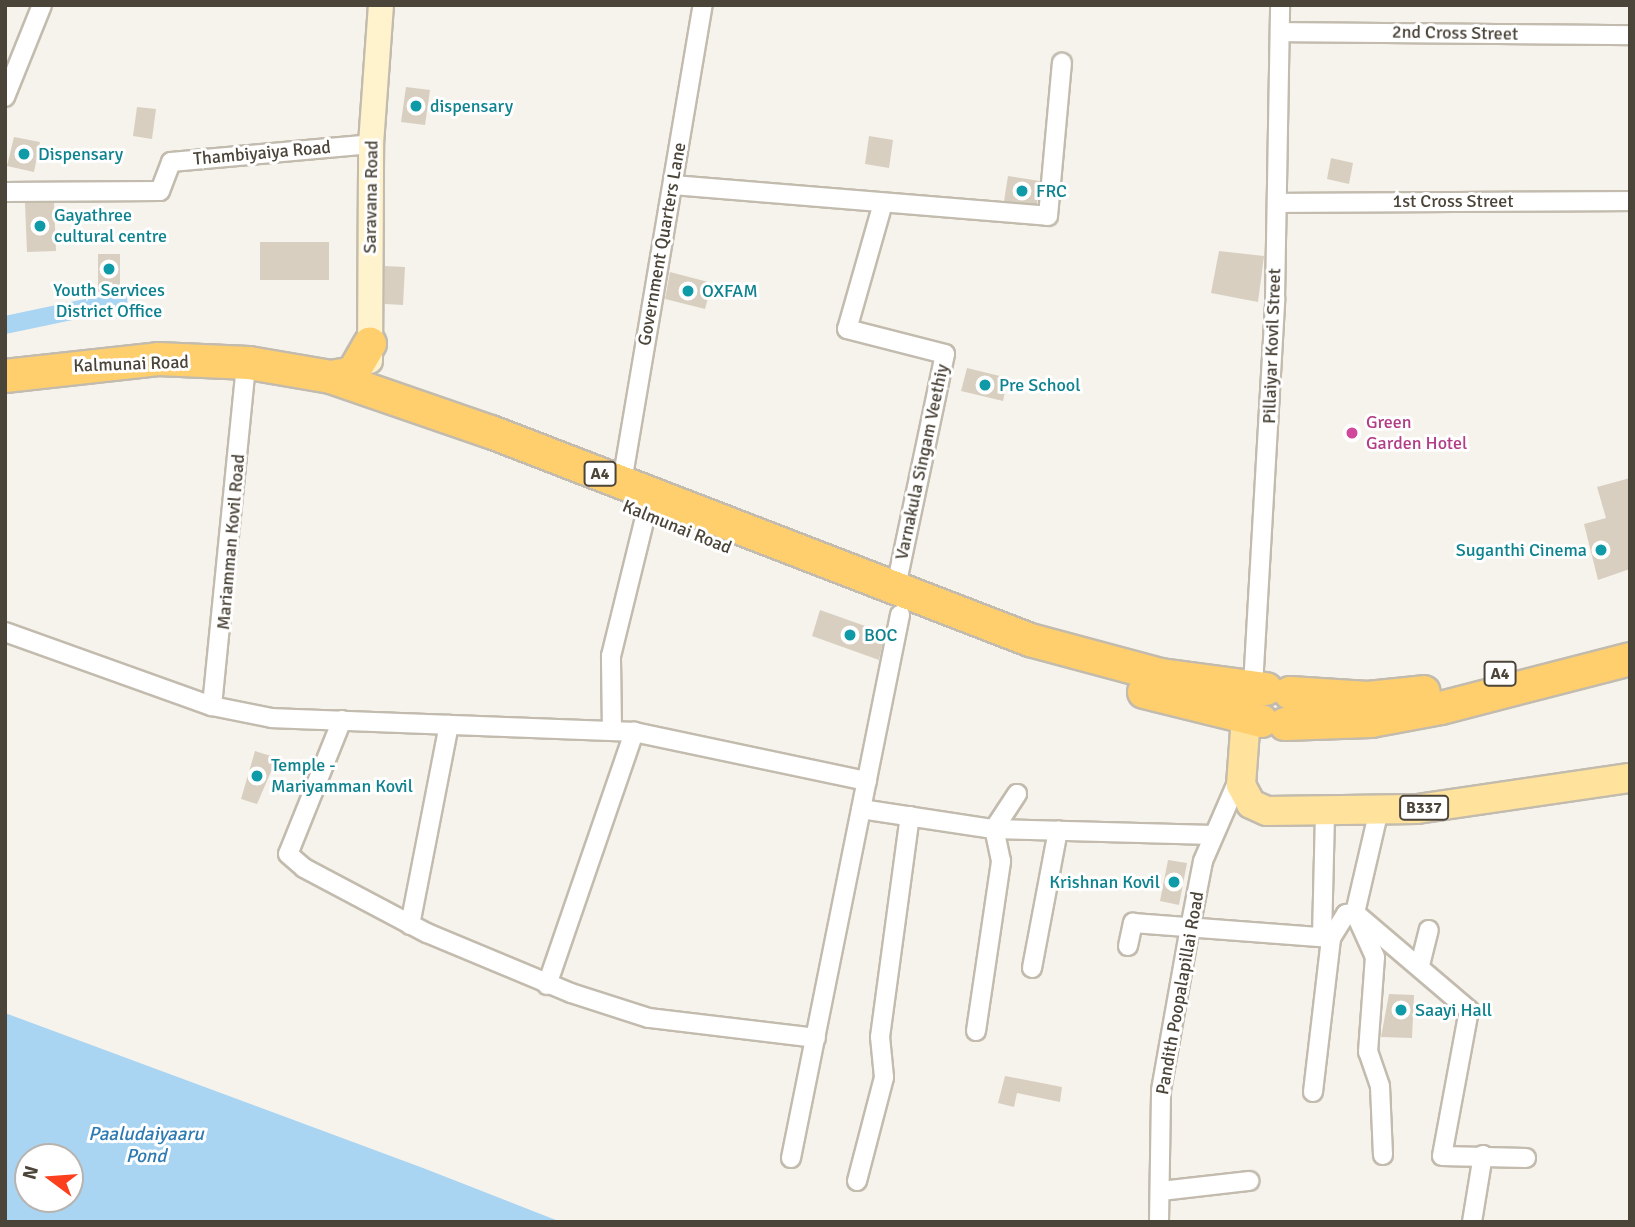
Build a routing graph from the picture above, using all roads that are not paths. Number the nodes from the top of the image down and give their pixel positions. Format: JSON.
{"nodes":[{"id":1,"x":42,"y":5,"type":"edge"},
{"id":2,"x":381,"y":5,"type":"edge"},
{"id":3,"x":703,"y":5,"type":"edge"},
{"id":4,"x":1280,"y":5,"type":"edge"},
{"id":5,"x":1280,"y":32,"type":"junction"},
{"id":6,"x":1630,"y":35,"type":"edge"},
{"id":7,"x":1062,"y":63,"type":"dead end"},
{"id":8,"x":5,"y":97,"type":"edge"},
{"id":9,"x":371,"y":144,"type":"junction"},
{"id":10,"x":673,"y":185,"type":"junction"},
{"id":11,"x":5,"y":192,"type":"edge"},
{"id":12,"x":1630,"y":201,"type":"edge"},
{"id":13,"x":883,"y":203,"type":"junction"},
{"id":14,"x":1277,"y":203,"type":"junction"},
{"id":15,"x":370,"y":344,"type":"junction"},
{"id":16,"x":5,"y":376,"type":"edge"},
{"id":17,"x":246,"y":377,"type":"junction"},
{"id":18,"x":331,"y":377,"type":"junction"},
{"id":19,"x":370,"y":388,"type":"junction"},
{"id":20,"x":5,"y":390,"type":"edge"},
{"id":21,"x":622,"y":482,"type":"junction"},
{"id":22,"x":646,"y":514,"type":"junction"},
{"id":23,"x":897,"y":603,"type":"junction"},
{"id":24,"x":5,"y":632,"type":"edge"},
{"id":25,"x":1630,"y":642,"type":"edge"},
{"id":26,"x":1630,"y":659,"type":"edge"},
{"id":27,"x":1270,"y":690,"type":"junction"},
{"id":28,"x":212,"y":706,"type":"junction"},
{"id":29,"x":342,"y":720,"type":"junction"},
{"id":30,"x":1264,"y":722,"type":"junction"},
{"id":31,"x":449,"y":725,"type":"junction"},
{"id":32,"x":612,"y":731,"type":"junction"},
{"id":33,"x":634,"y":732,"type":"junction"},
{"id":34,"x":1243,"y":769,"type":"junction"},
{"id":35,"x":1630,"y":778,"type":"edge"},
{"id":36,"x":867,"y":781,"type":"junction"},
{"id":37,"x":1017,"y":794,"type":"dead end"},
{"id":38,"x":861,"y":809,"type":"junction"},
{"id":39,"x":1379,"y":810,"type":"junction"},
{"id":40,"x":1325,"y":814,"type":"junction"},
{"id":41,"x":910,"y":816,"type":"junction"},
{"id":42,"x":994,"y":829,"type":"junction"},
{"id":43,"x":1058,"y":830,"type":"junction"},
{"id":44,"x":1213,"y":835,"type":"junction"},
{"id":45,"x":1355,"y":913,"type":"junction"},
{"id":46,"x":410,"y":925,"type":"junction"},
{"id":47,"x":1190,"y":928,"type":"junction"},
{"id":48,"x":1429,"y":930,"type":"dead end"},
{"id":49,"x":1326,"y":938,"type":"junction"},
{"id":50,"x":1128,"y":946,"type":"dead end"},
{"id":51,"x":1420,"y":965,"type":"junction"},
{"id":52,"x":1032,"y":968,"type":"dead end"},
{"id":53,"x":547,"y":985,"type":"junction"},
{"id":54,"x":976,"y":1031,"type":"dead end"},
{"id":55,"x":816,"y":1038,"type":"junction"},
{"id":56,"x":1313,"y":1092,"type":"dead end"},
{"id":57,"x":1383,"y":1155,"type":"dead end"},
{"id":58,"x":1482,"y":1155,"type":"junction"},
{"id":59,"x":791,"y":1158,"type":"dead end"},
{"id":60,"x":1526,"y":1158,"type":"dead end"},
{"id":61,"x":857,"y":1181,"type":"dead end"},
{"id":62,"x":1250,"y":1181,"type":"dead end"},
{"id":63,"x":1161,"y":1191,"type":"junction"},
{"id":64,"x":1159,"y":1222,"type":"edge"},
{"id":65,"x":1472,"y":1222,"type":"edge"}],
"edges":[{"from":1,"to":8,"type":"street"},
{"from":2,"to":9,"type":"street","name":"Saravana Road"},
{"from":3,"to":10,"type":"street","name":"Government Quarters Lane"},
{"from":4,"to":5,"type":"street","name":"Pillaiyar Kovil Street"},
{"from":5,"to":6,"type":"street","name":"2nd Cross Street"},
{"from":5,"to":14,"type":"street","name":"Pillaiyar Kovil Street"},
{"from":7,"to":13,"type":"street"},
{"from":9,"to":11,"type":"street","name":"Thambiyaiya Road"},
{"from":9,"to":15,"type":"street","name":"Saravana Road"},
{"from":10,"to":13,"type":"street"},
{"from":10,"to":21,"type":"street","name":"Government Quarters Lane"},
{"from":12,"to":14,"type":"street","name":"1st Cross Street"},
{"from":13,"to":23,"type":"street","name":"Varnakula Singam Veethiy"},
{"from":14,"to":27,"type":"street","name":"Pillaiyar Kovil Street"},
{"from":15,"to":18,"type":"highway"},
{"from":15,"to":19,"type":"street","name":"Saravana Road"},
{"from":16,"to":18,"type":"highway","name":"Kalmunai Road","number":"A4"},
{"from":17,"to":20,"type":"highway","name":"Kalmunai Road","number":"A4"},
{"from":17,"to":22,"type":"highway","name":"Kalmunai Road","number":"A4"},
{"from":17,"to":28,"type":"street","name":"Mariamman Kovil Road"},
{"from":18,"to":19,"type":"highway","name":"Kalmunai Road","number":"A4"},
{"from":19,"to":21,"type":"highway","name":"Kalmunai Road","number":"A4"},
{"from":21,"to":23,"type":"highway","name":"Kalmunai Road","number":"A4"},
{"from":22,"to":23,"type":"highway","name":"Kalmunai Road","number":"A4"},
{"from":22,"to":32,"type":"street"},
{"from":23,"to":27,"type":"highway","name":"Kalmunai Road","number":"A4"},
{"from":23,"to":30,"type":"highway","name":"Kalmunai Road","number":"A4"},
{"from":23,"to":36,"type":"street"},
{"from":24,"to":28,"type":"street"},
{"from":25,"to":27,"type":"highway","number":"A4"},
{"from":26,"to":30,"type":"highway","number":"A4"},
{"from":27,"to":30,"type":"highway"},
{"from":28,"to":29,"type":"street"},
{"from":29,"to":31,"type":"street"},
{"from":29,"to":46,"type":"street"},
{"from":30,"to":34,"type":"main road","number":"B337"},
{"from":31,"to":32,"type":"street"},
{"from":31,"to":46,"type":"street"},
{"from":32,"to":33,"type":"street"},
{"from":33,"to":36,"type":"street"},
{"from":33,"to":53,"type":"street"},
{"from":34,"to":40,"type":"main road","number":"B337"},
{"from":34,"to":44,"type":"street","name":"Pandith Poopalapillai Road"},
{"from":35,"to":39,"type":"main road","number":"B337"},
{"from":36,"to":38,"type":"street"},
{"from":37,"to":42,"type":"street"},
{"from":38,"to":41,"type":"street"},
{"from":38,"to":55,"type":"street"},
{"from":39,"to":40,"type":"main road","number":"B337"},
{"from":39,"to":45,"type":"street"},
{"from":40,"to":49,"type":"street"},
{"from":41,"to":42,"type":"street"},
{"from":41,"to":61,"type":"street"},
{"from":42,"to":43,"type":"street"},
{"from":42,"to":54,"type":"street"},
{"from":43,"to":44,"type":"street"},
{"from":43,"to":52,"type":"street"},
{"from":44,"to":47,"type":"street","name":"Pandith Poopalapillai Road"},
{"from":45,"to":49,"type":"street"},
{"from":45,"to":51,"type":"street"},
{"from":45,"to":57,"type":"street"},
{"from":46,"to":53,"type":"street"},
{"from":47,"to":49,"type":"street"},
{"from":47,"to":50,"type":"street"},
{"from":47,"to":63,"type":"street","name":"Pandith Poopalapillai Road"},
{"from":48,"to":51,"type":"street"},
{"from":49,"to":56,"type":"street"},
{"from":51,"to":58,"type":"street"},
{"from":53,"to":55,"type":"street"},
{"from":55,"to":59,"type":"street"},
{"from":58,"to":60,"type":"street"},
{"from":58,"to":65,"type":"street"},
{"from":62,"to":63,"type":"street"},
{"from":63,"to":64,"type":"street","name":"Pandith Poopalapillai Road"}]}
